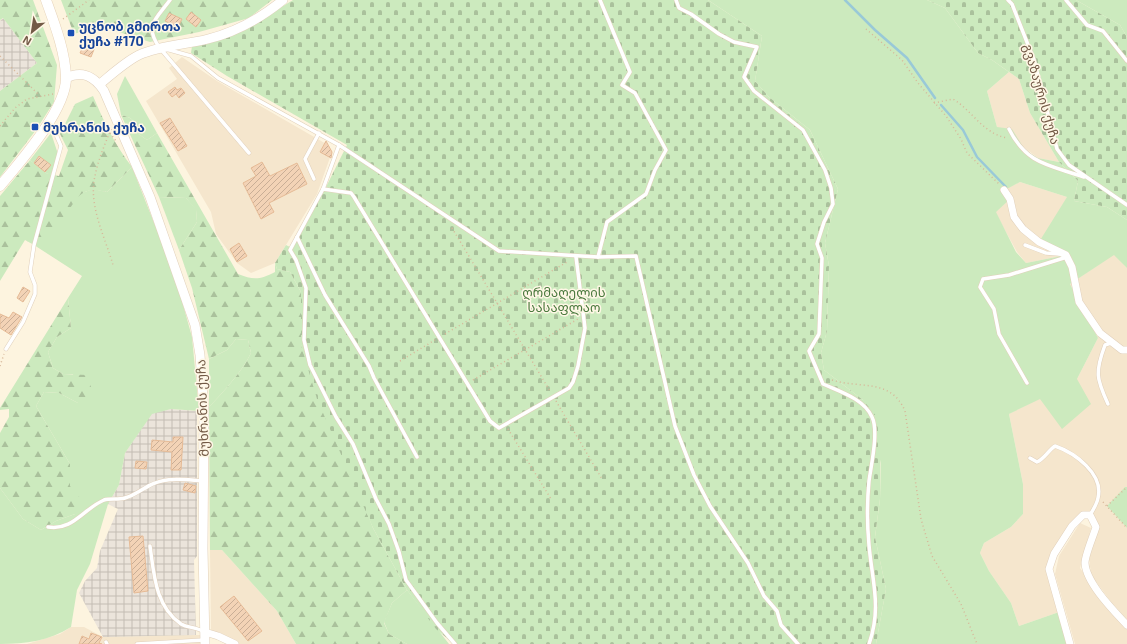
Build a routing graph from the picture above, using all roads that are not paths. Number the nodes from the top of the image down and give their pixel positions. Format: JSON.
{"nodes":[{"id":1,"x":46,"y":0,"type":"edge"},
{"id":2,"x":170,"y":0,"type":"edge"},
{"id":3,"x":283,"y":0,"type":"edge"},
{"id":4,"x":600,"y":0,"type":"edge"},
{"id":5,"x":676,"y":0,"type":"edge"},
{"id":6,"x":1008,"y":0,"type":"edge"},
{"id":7,"x":1066,"y":0,"type":"edge"},
{"id":8,"x":1013,"y":2,"type":"edge"},
{"id":9,"x":159,"y":47,"type":"junction"},
{"id":10,"x":1127,"y":61,"type":"edge"},
{"id":11,"x":66,"y":78,"type":"junction"},
{"id":12,"x":100,"y":84,"type":"junction"},
{"id":13,"x":49,"y":120,"type":"junction"},
{"id":14,"x":1009,"y":129,"type":"dead end"},
{"id":15,"x":319,"y":133,"type":"junction"},
{"id":16,"x":339,"y":145,"type":"junction"},
{"id":17,"x":248,"y":153,"type":"dead end"},
{"id":18,"x":1089,"y":178,"type":"junction"},
{"id":19,"x":314,"y":179,"type":"dead end"},
{"id":20,"x":0,"y":186,"type":"edge"},
{"id":21,"x":323,"y":189,"type":"junction"},
{"id":22,"x":1004,"y":190,"type":"road end"},
{"id":23,"x":1127,"y":206,"type":"edge"},
{"id":24,"x":298,"y":237,"type":"junction"},
{"id":25,"x":1025,"y":245,"type":"dead end"},
{"id":26,"x":1066,"y":255,"type":"junction"},
{"id":27,"x":576,"y":257,"type":"junction"},
{"id":28,"x":598,"y":258,"type":"junction"},
{"id":29,"x":1111,"y":343,"type":"junction"},
{"id":30,"x":6,"y":349,"type":"road end"},
{"id":31,"x":1127,"y":350,"type":"edge"},
{"id":32,"x":1027,"y":383,"type":"dead end"},
{"id":33,"x":1108,"y":404,"type":"dead end"},
{"id":34,"x":417,"y":457,"type":"dead end"},
{"id":35,"x":1030,"y":458,"type":"dead end"},
{"id":36,"x":204,"y":482,"type":"junction"},
{"id":37,"x":1090,"y":515,"type":"junction"},
{"id":38,"x":48,"y":527,"type":"dead end"},
{"id":39,"x":150,"y":546,"type":"dead end"},
{"id":40,"x":1127,"y":625,"type":"edge"},
{"id":41,"x":205,"y":639,"type":"edge"},
{"id":42,"x":184,"y":643,"type":"edge"},
{"id":43,"x":137,"y":644,"type":"edge"},
{"id":44,"x":235,"y":644,"type":"edge"},
{"id":45,"x":455,"y":644,"type":"edge"},
{"id":46,"x":798,"y":644,"type":"edge"},
{"id":47,"x":869,"y":644,"type":"edge"},
{"id":48,"x":1070,"y":644,"type":"edge"}],
"edges":[{"from":1,"to":11,"type":"main road"},
{"from":2,"to":9,"type":"lane"},
{"from":3,"to":9,"type":"street"},
{"from":4,"to":28,"type":"lane"},
{"from":5,"to":47,"type":"lane"},
{"from":6,"to":8,"type":"lane","name":"გვაზაურის ქუჩა"},
{"from":7,"to":10,"type":"lane"},
{"from":8,"to":18,"type":"lane","name":"გვაზაურის ქუჩა"},
{"from":9,"to":12,"type":"street"},
{"from":9,"to":15,"type":"lane"},
{"from":9,"to":17,"type":"lane"},
{"from":11,"to":12,"type":"street"},
{"from":11,"to":13,"type":"main road"},
{"from":12,"to":36,"type":"street","name":"მუხრანის ქუჩა"},
{"from":13,"to":20,"type":"main road"},
{"from":13,"to":30,"type":"lane"},
{"from":14,"to":18,"type":"lane"},
{"from":15,"to":16,"type":"lane"},
{"from":15,"to":19,"type":"lane"},
{"from":16,"to":21,"type":"lane"},
{"from":16,"to":27,"type":"lane"},
{"from":18,"to":23,"type":"lane","name":"გვაზაურის ქუჩა"},
{"from":21,"to":24,"type":"lane"},
{"from":21,"to":27,"type":"lane"},
{"from":22,"to":26,"type":"street"},
{"from":24,"to":34,"type":"lane"},
{"from":24,"to":45,"type":"lane"},
{"from":25,"to":26,"type":"lane"},
{"from":26,"to":29,"type":"street"},
{"from":26,"to":32,"type":"lane"},
{"from":27,"to":28,"type":"lane"},
{"from":28,"to":46,"type":"lane"},
{"from":29,"to":31,"type":"street"},
{"from":29,"to":33,"type":"lane"},
{"from":35,"to":37,"type":"lane"},
{"from":36,"to":38,"type":"lane"},
{"from":36,"to":41,"type":"street","name":"მუხრანის ქუჩა"},
{"from":37,"to":40,"type":"street"},
{"from":37,"to":48,"type":"street"},
{"from":39,"to":41,"type":"lane"},
{"from":41,"to":42,"type":"lane"},
{"from":41,"to":44,"type":"street"},
{"from":42,"to":43,"type":"lane"}]}
